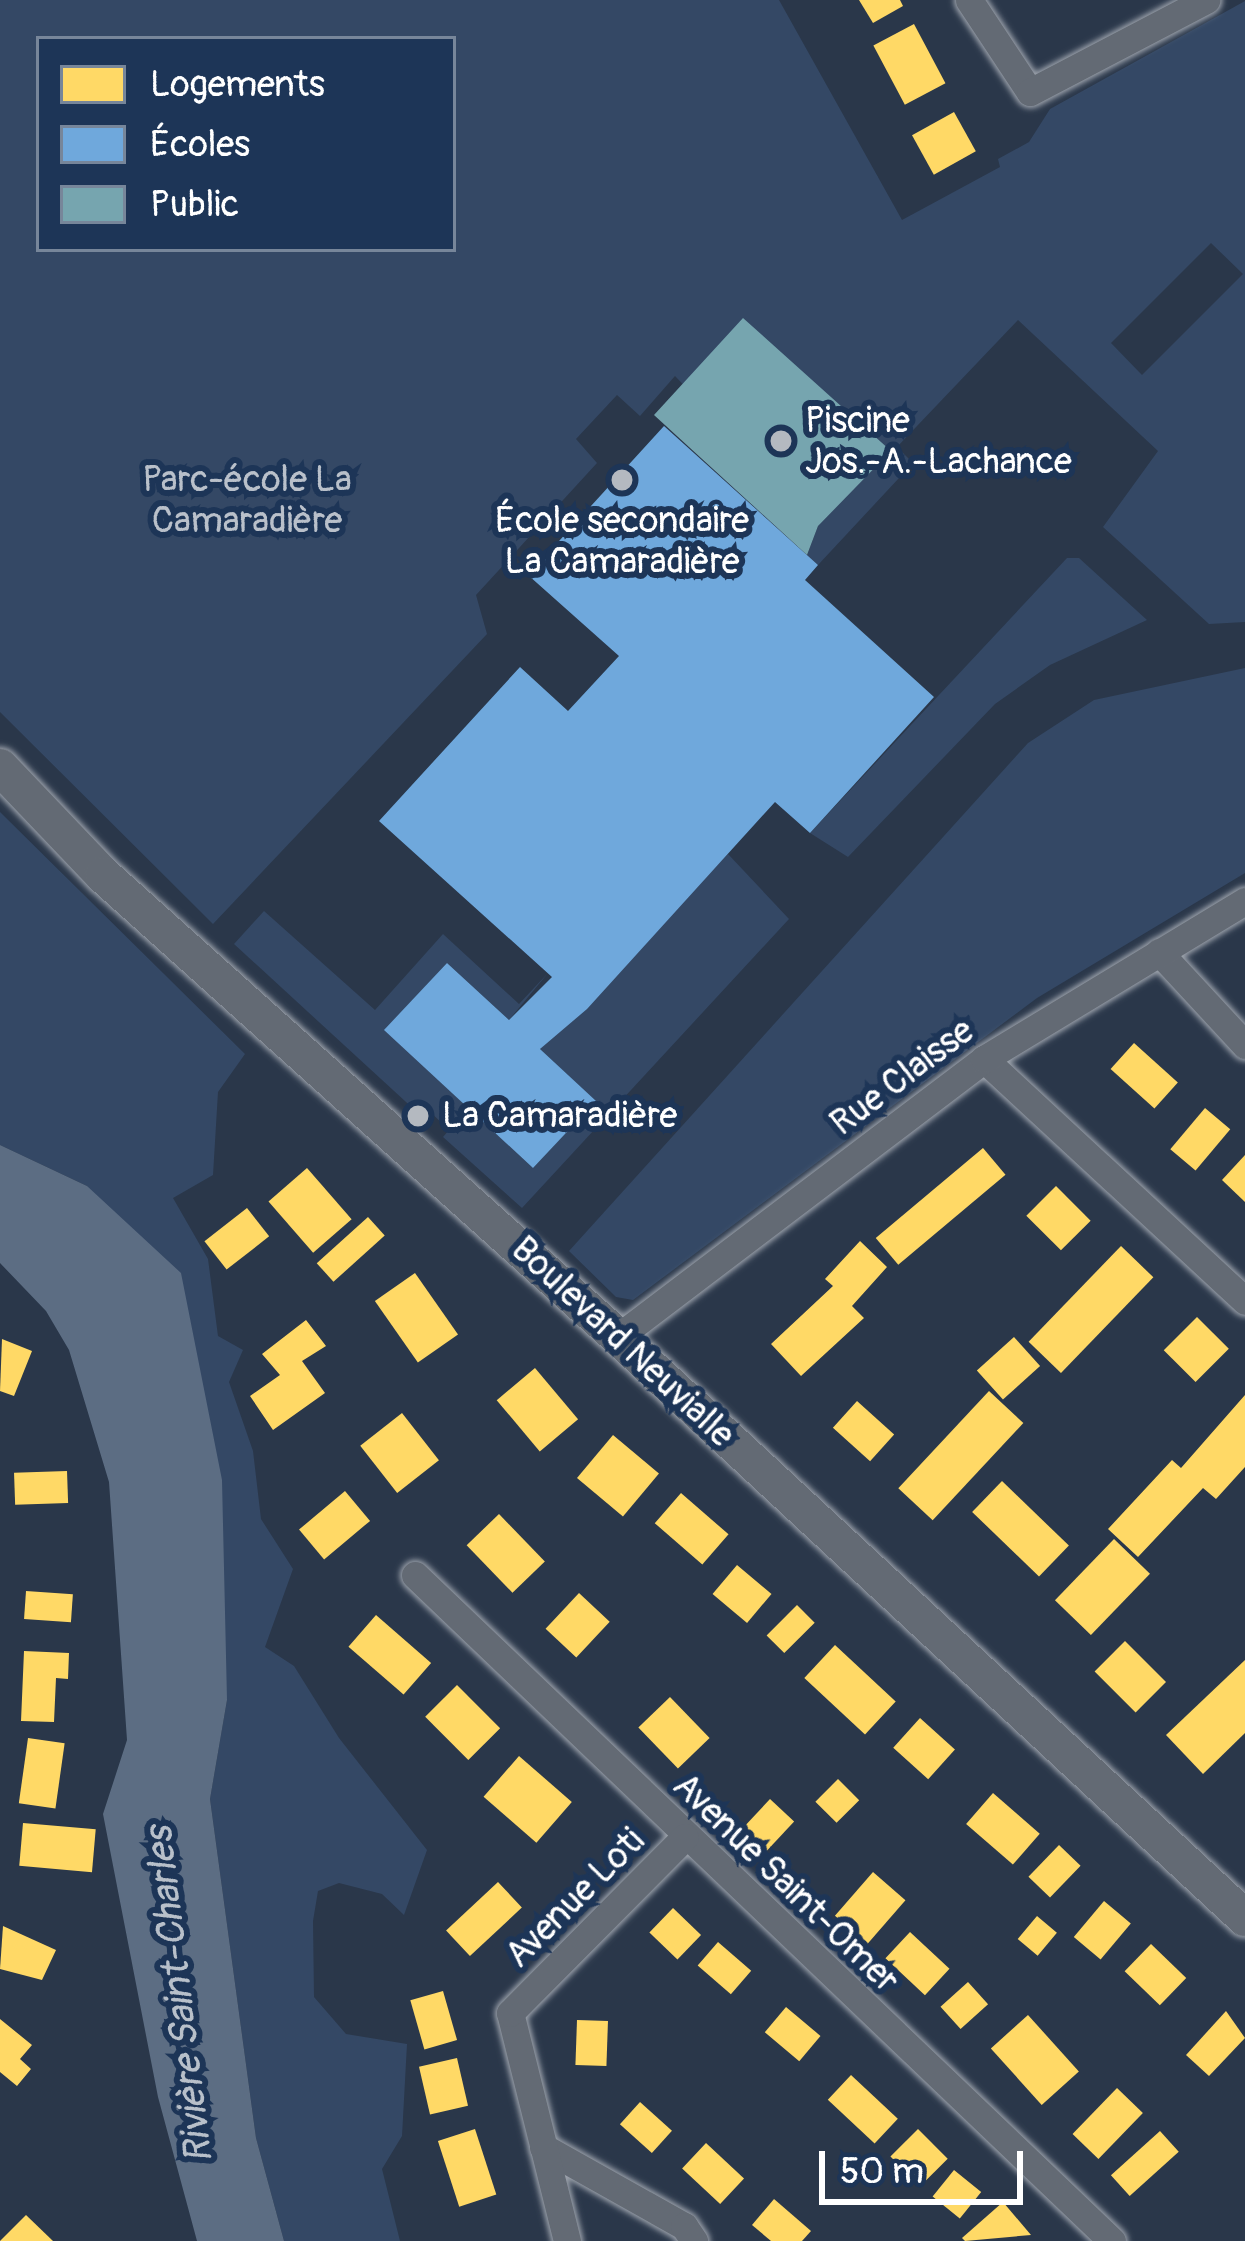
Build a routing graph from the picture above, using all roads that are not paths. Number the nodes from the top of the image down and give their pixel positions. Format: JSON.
{"nodes":[{"id":1,"x":969,"y":0,"type":"edge"},
{"id":2,"x":1206,"y":0,"type":"edge"},
{"id":3,"x":0,"y":767,"type":"edge"},
{"id":4,"x":1245,"y":901,"type":"edge"},
{"id":5,"x":1159,"y":952,"type":"junction"},
{"id":6,"x":1245,"y":1045,"type":"edge"},
{"id":7,"x":984,"y":1058,"type":"junction"},
{"id":8,"x":1245,"y":1301,"type":"edge"},
{"id":9,"x":618,"y":1336,"type":"junction"},
{"id":10,"x":415,"y":1575,"type":"dead end"},
{"id":11,"x":685,"y":1837,"type":"junction"},
{"id":12,"x":1245,"y":1918,"type":"edge"},
{"id":13,"x":543,"y":2147,"type":"junction"},
{"id":14,"x":567,"y":2241,"type":"edge"},
{"id":15,"x":694,"y":2241,"type":"edge"},
{"id":16,"x":1112,"y":2241,"type":"edge"}],
"edges":[{"from":1,"to":2,"type":"street"},
{"from":3,"to":9,"type":"main road","name":"Boulevard Neuvialle"},
{"from":4,"to":5,"type":"street","name":"Rue Claisse"},
{"from":5,"to":6,"type":"street"},
{"from":5,"to":7,"type":"street","name":"Rue Claisse"},
{"from":7,"to":8,"type":"street"},
{"from":7,"to":9,"type":"street","name":"Rue Claisse"},
{"from":9,"to":12,"type":"main road","name":"Boulevard Neuvialle"},
{"from":10,"to":11,"type":"street","name":"Avenue Saint-Omer"},
{"from":11,"to":13,"type":"street","name":"Avenue Loti"},
{"from":11,"to":16,"type":"street","name":"Avenue Saint-Omer"},
{"from":13,"to":14,"type":"street","name":"Avenue Loti"},
{"from":13,"to":15,"type":"street"}]}
